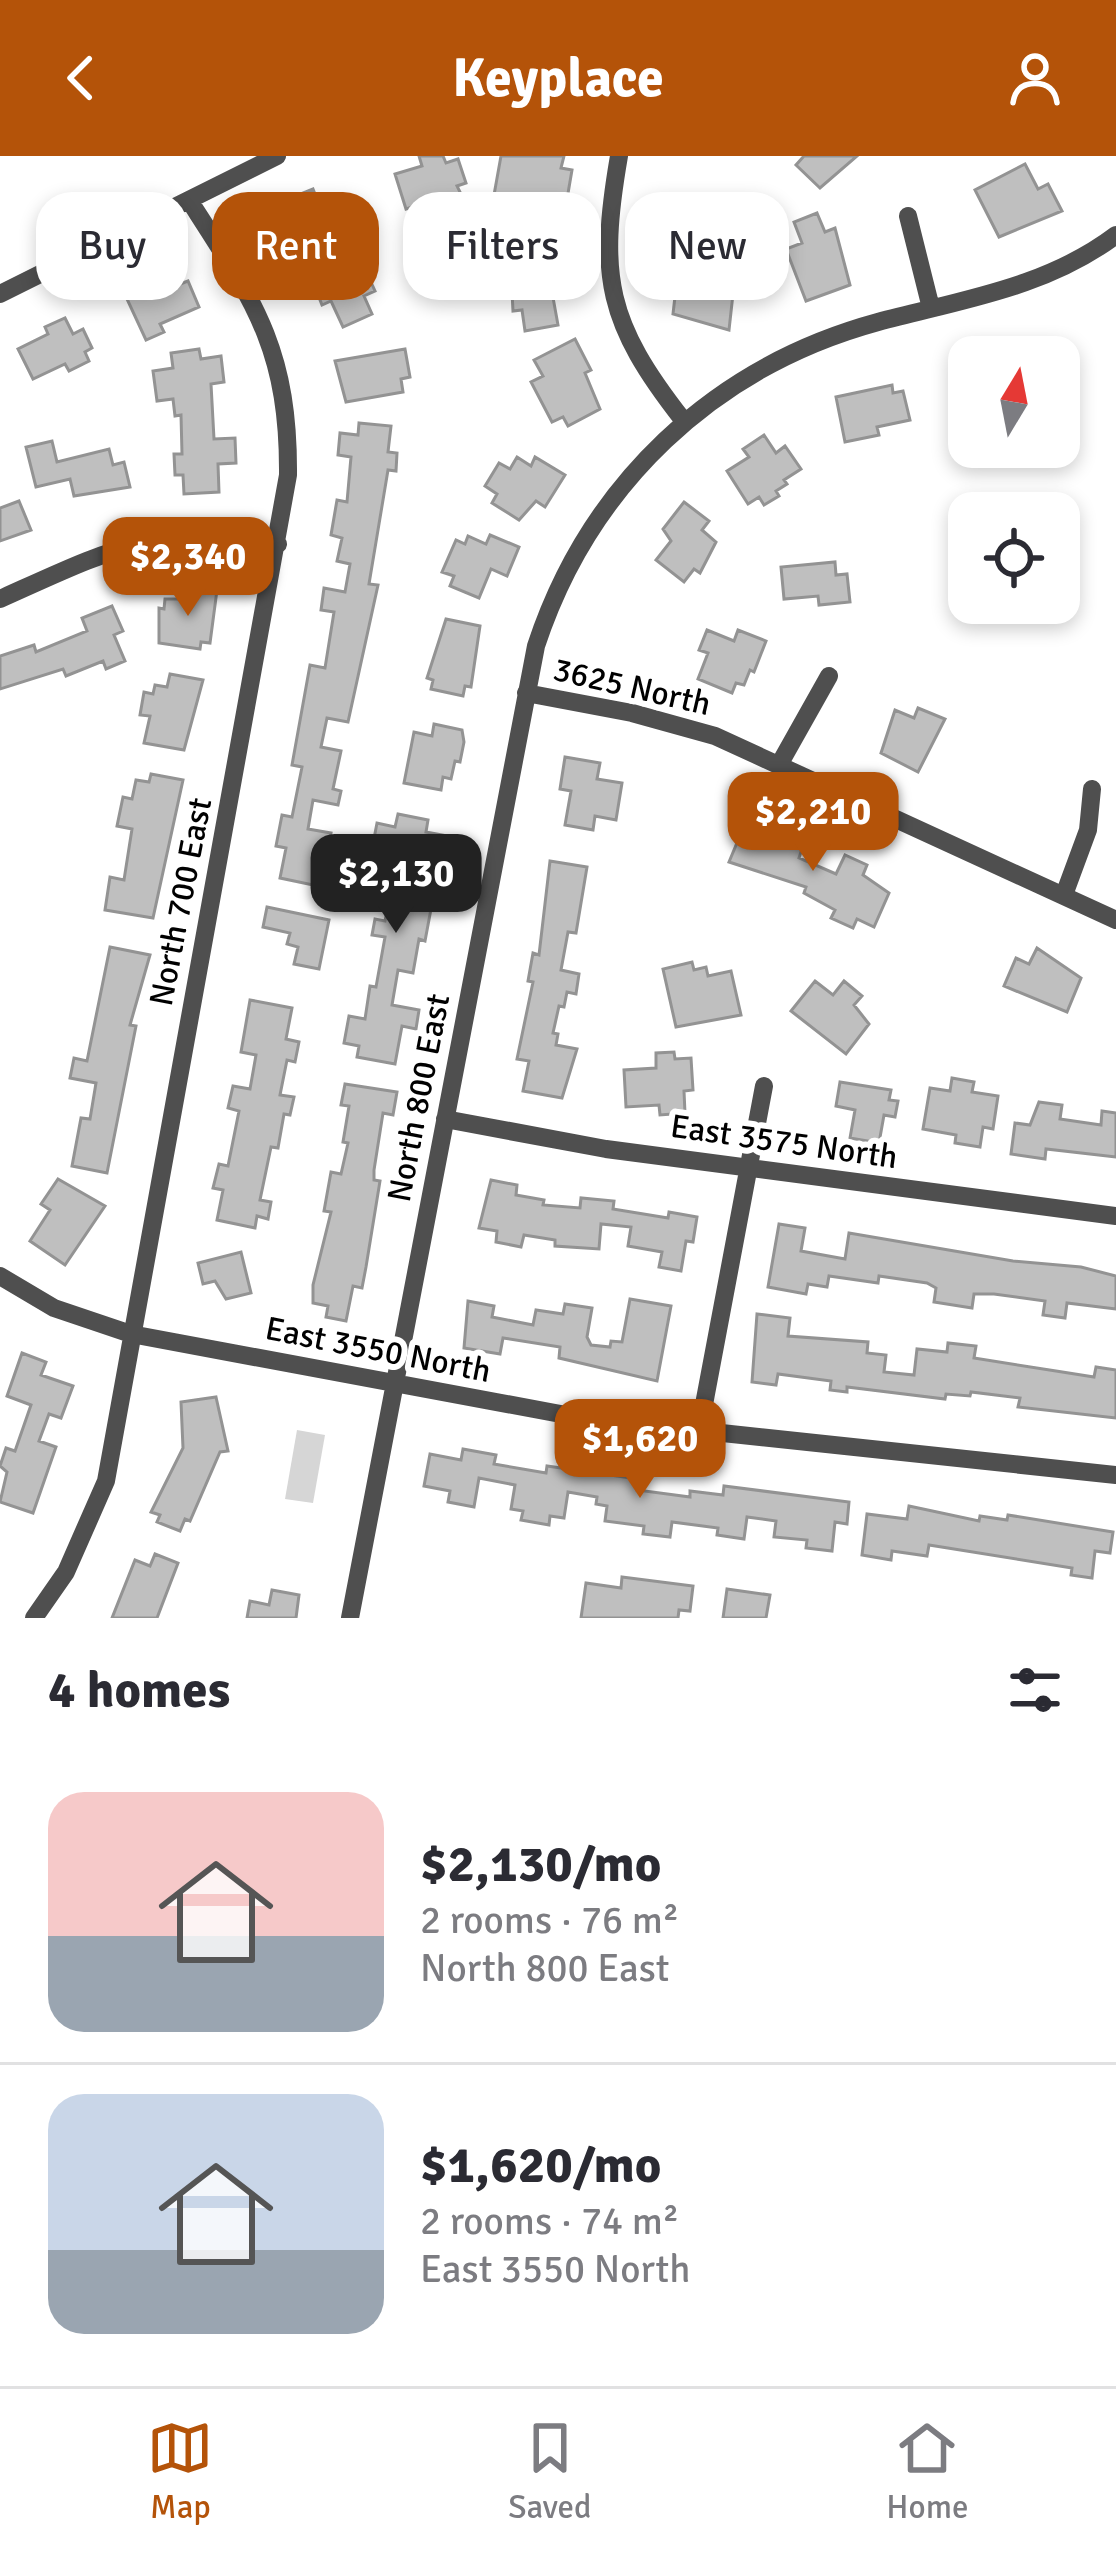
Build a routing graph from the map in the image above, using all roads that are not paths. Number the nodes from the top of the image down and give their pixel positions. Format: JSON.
{"nodes":[{"id":1,"x":277,"y":156,"type":"edge"},
{"id":2,"x":620,"y":156,"type":"edge"},
{"id":3,"x":189,"y":200,"type":"junction"},
{"id":4,"x":908,"y":217,"type":"dead end"},
{"id":5,"x":1116,"y":236,"type":"edge"},
{"id":6,"x":0,"y":294,"type":"edge"},
{"id":7,"x":931,"y":308,"type":"junction"},
{"id":8,"x":683,"y":420,"type":"junction"},
{"id":9,"x":278,"y":544,"type":"junction"},
{"id":10,"x":0,"y":599,"type":"edge"},
{"id":11,"x":829,"y":676,"type":"dead end"},
{"id":12,"x":526,"y":693,"type":"junction"},
{"id":13,"x":779,"y":765,"type":"junction"},
{"id":14,"x":1091,"y":789,"type":"dead end"},
{"id":15,"x":1064,"y":895,"type":"junction"},
{"id":16,"x":1116,"y":920,"type":"edge"},
{"id":17,"x":764,"y":1086,"type":"dead end"},
{"id":18,"x":445,"y":1119,"type":"junction"},
{"id":19,"x":747,"y":1167,"type":"junction"},
{"id":20,"x":1116,"y":1216,"type":"edge"},
{"id":21,"x":0,"y":1276,"type":"edge"},
{"id":22,"x":131,"y":1334,"type":"junction"},
{"id":23,"x":395,"y":1383,"type":"junction"},
{"id":24,"x":699,"y":1431,"type":"junction"},
{"id":25,"x":1116,"y":1475,"type":"edge"},
{"id":26,"x":34,"y":1618,"type":"edge"},
{"id":27,"x":350,"y":1618,"type":"edge"}],
"edges":[{"from":1,"to":3,"type":"street"},
{"from":2,"to":8,"type":"street"},
{"from":3,"to":6,"type":"street"},
{"from":3,"to":9,"type":"street","name":"North 700 East"},
{"from":4,"to":7,"type":"street"},
{"from":5,"to":7,"type":"street","name":"North 800 East"},
{"from":7,"to":8,"type":"street","name":"North 800 East"},
{"from":8,"to":12,"type":"street","name":"North 800 East"},
{"from":9,"to":10,"type":"street"},
{"from":9,"to":22,"type":"street","name":"North 700 East"},
{"from":11,"to":13,"type":"street"},
{"from":12,"to":13,"type":"street","name":"3625 North"},
{"from":12,"to":18,"type":"street","name":"North 800 East"},
{"from":13,"to":15,"type":"street","name":"3625 North"},
{"from":14,"to":15,"type":"street"},
{"from":15,"to":16,"type":"street","name":"3625 North"},
{"from":17,"to":19,"type":"street"},
{"from":18,"to":19,"type":"street","name":"East 3575 North"},
{"from":18,"to":23,"type":"street","name":"North 800 East"},
{"from":19,"to":20,"type":"street","name":"East 3575 North"},
{"from":19,"to":24,"type":"street"},
{"from":21,"to":22,"type":"street","name":"East 3550 North"},
{"from":22,"to":23,"type":"street","name":"East 3550 North"},
{"from":22,"to":26,"type":"street","name":"North 700 East"},
{"from":23,"to":24,"type":"street","name":"East 3550 North"},
{"from":23,"to":27,"type":"street","name":"North 800 East"},
{"from":24,"to":25,"type":"street","name":"East 3550 North"}]}
